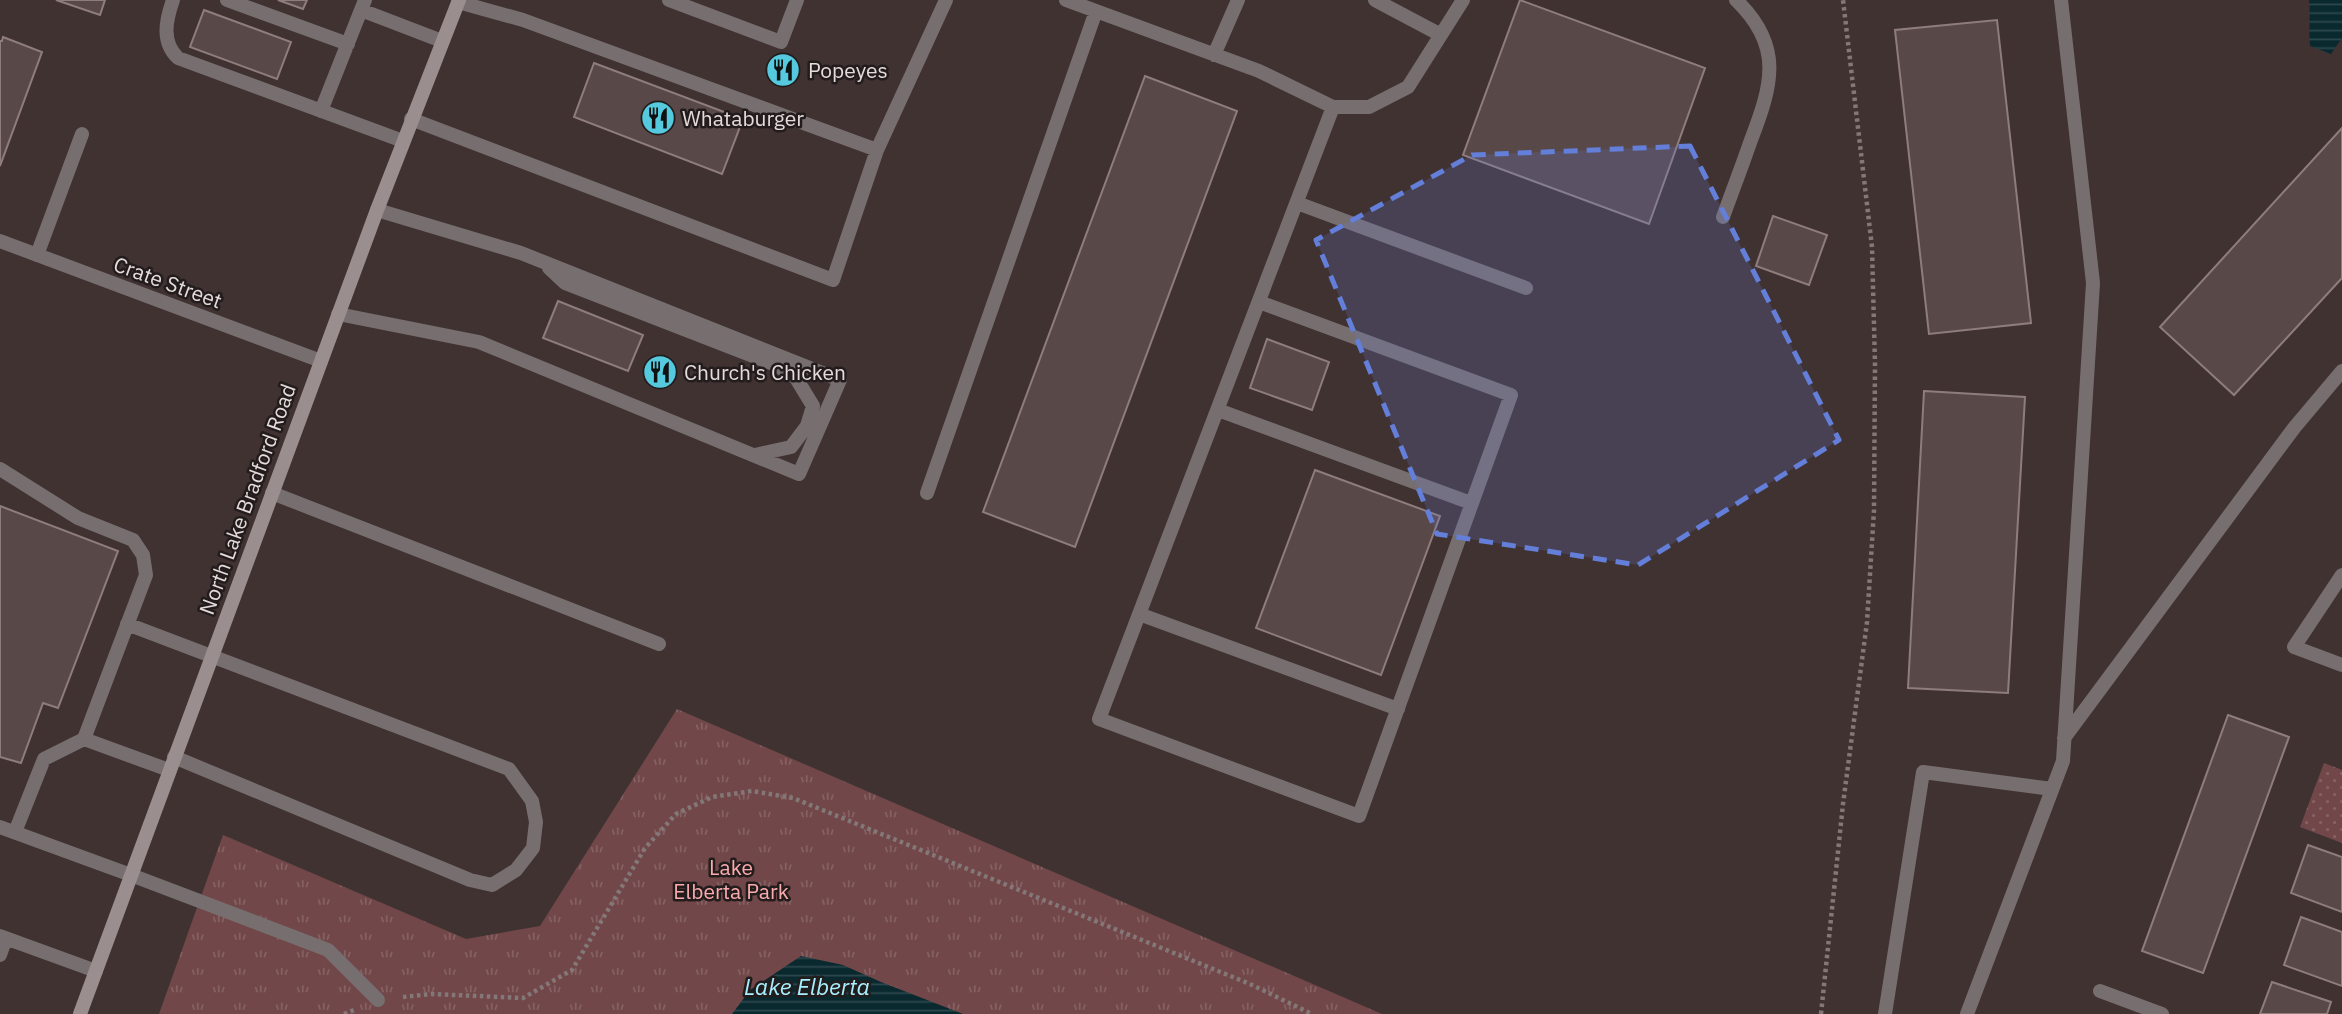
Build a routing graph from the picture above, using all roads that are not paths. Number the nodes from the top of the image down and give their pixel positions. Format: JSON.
{"nodes":[{"id":1,"x":173,"y":0,"type":"edge"},
{"id":2,"x":227,"y":0,"type":"edge"},
{"id":3,"x":669,"y":0,"type":"edge"},
{"id":4,"x":797,"y":0,"type":"edge"},
{"id":5,"x":946,"y":0,"type":"edge"},
{"id":6,"x":1066,"y":0,"type":"edge"},
{"id":7,"x":1238,"y":0,"type":"edge"},
{"id":8,"x":1375,"y":0,"type":"edge"},
{"id":9,"x":1462,"y":0,"type":"edge"},
{"id":10,"x":1736,"y":0,"type":"edge"},
{"id":11,"x":2062,"y":0,"type":"edge"},
{"id":12,"x":458,"y":1,"type":"edge"},
{"id":13,"x":363,"y":5,"type":"edge"},
{"id":14,"x":1096,"y":11,"type":"junction"},
{"id":15,"x":1441,"y":35,"type":"junction"},
{"id":16,"x":442,"y":41,"type":"junction"},
{"id":17,"x":348,"y":44,"type":"junction"},
{"id":18,"x":1214,"y":55,"type":"junction"},
{"id":19,"x":1333,"y":107,"type":"junction"},
{"id":20,"x":321,"y":111,"type":"junction"},
{"id":21,"x":411,"y":119,"type":"junction"},
{"id":22,"x":82,"y":134,"type":"dead end"},
{"id":23,"x":403,"y":141,"type":"junction"},
{"id":24,"x":877,"y":150,"type":"junction"},
{"id":25,"x":1297,"y":203,"type":"junction"},
{"id":26,"x":377,"y":210,"type":"junction"},
{"id":27,"x":1723,"y":217,"type":"dead end"},
{"id":28,"x":0,"y":242,"type":"edge"},
{"id":29,"x":37,"y":255,"type":"junction"},
{"id":30,"x":545,"y":262,"type":"junction"},
{"id":31,"x":1526,"y":288,"type":"dead end"},
{"id":32,"x":1259,"y":302,"type":"junction"},
{"id":33,"x":338,"y":314,"type":"junction"},
{"id":34,"x":321,"y":361,"type":"junction"},
{"id":35,"x":2342,"y":371,"type":"edge"},
{"id":36,"x":1217,"y":410,"type":"junction"},
{"id":37,"x":754,"y":455,"type":"junction"},
{"id":38,"x":0,"y":469,"type":"edge"},
{"id":39,"x":272,"y":493,"type":"junction"},
{"id":40,"x":928,"y":493,"type":"dead end"},
{"id":41,"x":1471,"y":503,"type":"junction"},
{"id":42,"x":2342,"y":575,"type":"edge"},
{"id":43,"x":1139,"y":614,"type":"junction"},
{"id":44,"x":127,"y":624,"type":"junction"},
{"id":45,"x":659,"y":644,"type":"dead end"},
{"id":46,"x":212,"y":656,"type":"junction"},
{"id":47,"x":2342,"y":665,"type":"edge"},
{"id":48,"x":1398,"y":709,"type":"junction"},
{"id":49,"x":2064,"y":738,"type":"junction"},
{"id":50,"x":84,"y":739,"type":"junction"},
{"id":51,"x":172,"y":764,"type":"junction"},
{"id":52,"x":2052,"y":789,"type":"junction"},
{"id":53,"x":0,"y":827,"type":"edge"},
{"id":54,"x":15,"y":832,"type":"junction"},
{"id":55,"x":131,"y":875,"type":"junction"},
{"id":56,"x":3,"y":937,"type":"edge"},
{"id":57,"x":0,"y":955,"type":"edge"},
{"id":58,"x":96,"y":971,"type":"junction"},
{"id":59,"x":2100,"y":991,"type":"dead end"},
{"id":60,"x":378,"y":1000,"type":"road end"},
{"id":61,"x":80,"y":1014,"type":"edge"},
{"id":62,"x":1885,"y":1014,"type":"edge"},
{"id":63,"x":1967,"y":1014,"type":"edge"},
{"id":64,"x":2162,"y":1014,"type":"edge"}],
"edges":[{"from":1,"to":20,"type":"street"},
{"from":2,"to":17,"type":"street"},
{"from":3,"to":4,"type":"street"},
{"from":5,"to":24,"type":"street"},
{"from":6,"to":14,"type":"street"},
{"from":7,"to":18,"type":"street"},
{"from":8,"to":15,"type":"street"},
{"from":9,"to":15,"type":"street"},
{"from":10,"to":27,"type":"street"},
{"from":11,"to":49,"type":"street"},
{"from":12,"to":16,"type":"main road","name":"North Lake Bradford Road"},
{"from":12,"to":24,"type":"street"},
{"from":13,"to":16,"type":"street"},
{"from":13,"to":17,"type":"street"},
{"from":14,"to":18,"type":"street"},
{"from":14,"to":40,"type":"street"},
{"from":15,"to":19,"type":"street"},
{"from":16,"to":21,"type":"main road","name":"North Lake Bradford Road"},
{"from":17,"to":20,"type":"street"},
{"from":18,"to":19,"type":"street"},
{"from":19,"to":25,"type":"street"},
{"from":20,"to":23,"type":"street"},
{"from":21,"to":23,"type":"main road","name":"North Lake Bradford Road"},
{"from":21,"to":24,"type":"street"},
{"from":22,"to":29,"type":"street"},
{"from":23,"to":26,"type":"main road","name":"North Lake Bradford Road"},
{"from":25,"to":31,"type":"street"},
{"from":25,"to":32,"type":"street"},
{"from":26,"to":30,"type":"street"},
{"from":26,"to":33,"type":"main road","name":"North Lake Bradford Road"},
{"from":28,"to":29,"type":"street","name":"Crate Street"},
{"from":29,"to":34,"type":"street","name":"Crate Street"},
{"from":30,"to":37,"type":"street"},
{"from":30,"to":37,"type":"street"},
{"from":32,"to":36,"type":"street"},
{"from":32,"to":41,"type":"street"},
{"from":33,"to":34,"type":"main road","name":"North Lake Bradford Road"},
{"from":33,"to":37,"type":"street"},
{"from":34,"to":39,"type":"main road","name":"North Lake Bradford Road"},
{"from":35,"to":49,"type":"street"},
{"from":36,"to":41,"type":"street"},
{"from":36,"to":43,"type":"street"},
{"from":38,"to":44,"type":"street"},
{"from":39,"to":45,"type":"street"},
{"from":39,"to":46,"type":"main road","name":"North Lake Bradford Road"},
{"from":41,"to":48,"type":"street"},
{"from":42,"to":47,"type":"street"},
{"from":43,"to":48,"type":"street"},
{"from":43,"to":48,"type":"street"},
{"from":44,"to":46,"type":"street"},
{"from":44,"to":50,"type":"street"},
{"from":46,"to":51,"type":"main road","name":"North Lake Bradford Road"},
{"from":46,"to":51,"type":"street"},
{"from":49,"to":52,"type":"street"},
{"from":50,"to":51,"type":"street"},
{"from":50,"to":54,"type":"street"},
{"from":51,"to":55,"type":"main road","name":"North Lake Bradford Road"},
{"from":52,"to":62,"type":"street"},
{"from":52,"to":63,"type":"street"},
{"from":53,"to":54,"type":"street"},
{"from":54,"to":55,"type":"street"},
{"from":55,"to":58,"type":"main road","name":"North Lake Bradford Road"},
{"from":55,"to":60,"type":"street"},
{"from":56,"to":57,"type":"street"},
{"from":56,"to":58,"type":"street"},
{"from":58,"to":61,"type":"main road","name":"North Lake Bradford Road"},
{"from":59,"to":64,"type":"street"}]}
